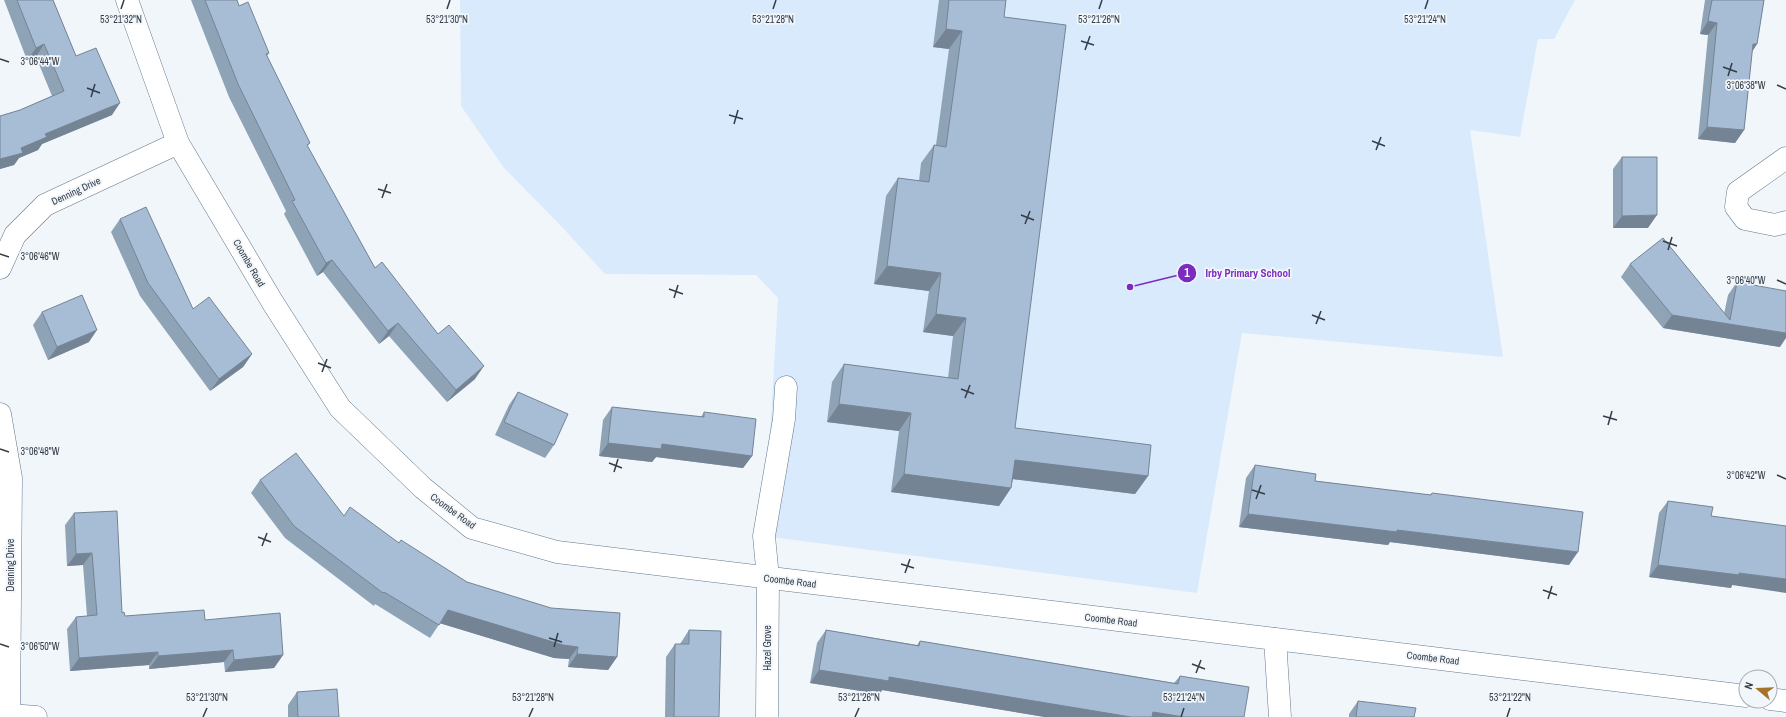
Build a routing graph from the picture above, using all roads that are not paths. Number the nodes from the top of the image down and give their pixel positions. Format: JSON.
{"nodes":[{"id":1,"x":127,"y":0,"type":"edge"},
{"id":2,"x":178,"y":143,"type":"junction"},
{"id":3,"x":1786,"y":158,"type":"edge"},
{"id":4,"x":1786,"y":222,"type":"edge"},
{"id":5,"x":0,"y":268,"type":"edge"},
{"id":6,"x":786,"y":387,"type":"dead end"},
{"id":7,"x":0,"y":414,"type":"edge"},
{"id":8,"x":768,"y":578,"type":"junction"},
{"id":9,"x":1275,"y":639,"type":"junction"},
{"id":10,"x":1738,"y":695,"type":"edge"},
{"id":11,"x":10,"y":716,"type":"edge"},
{"id":12,"x":36,"y":717,"type":"edge"},
{"id":13,"x":766,"y":717,"type":"edge"},
{"id":14,"x":1280,"y":717,"type":"edge"}],
"edges":[{"from":1,"to":2,"type":"street","name":"Coombe Road"},
{"from":2,"to":5,"type":"street","name":"Denning Drive"},
{"from":2,"to":8,"type":"street","name":"Coombe Road"},
{"from":3,"to":4,"type":"street"},
{"from":6,"to":8,"type":"street","name":"Hazel Grove"},
{"from":7,"to":11,"type":"street","name":"Denning Drive"},
{"from":8,"to":9,"type":"street","name":"Coombe Road"},
{"from":8,"to":13,"type":"street","name":"Hazel Grove"},
{"from":9,"to":10,"type":"street","name":"Coombe Road"},
{"from":9,"to":14,"type":"street"},
{"from":11,"to":12,"type":"street"}]}
